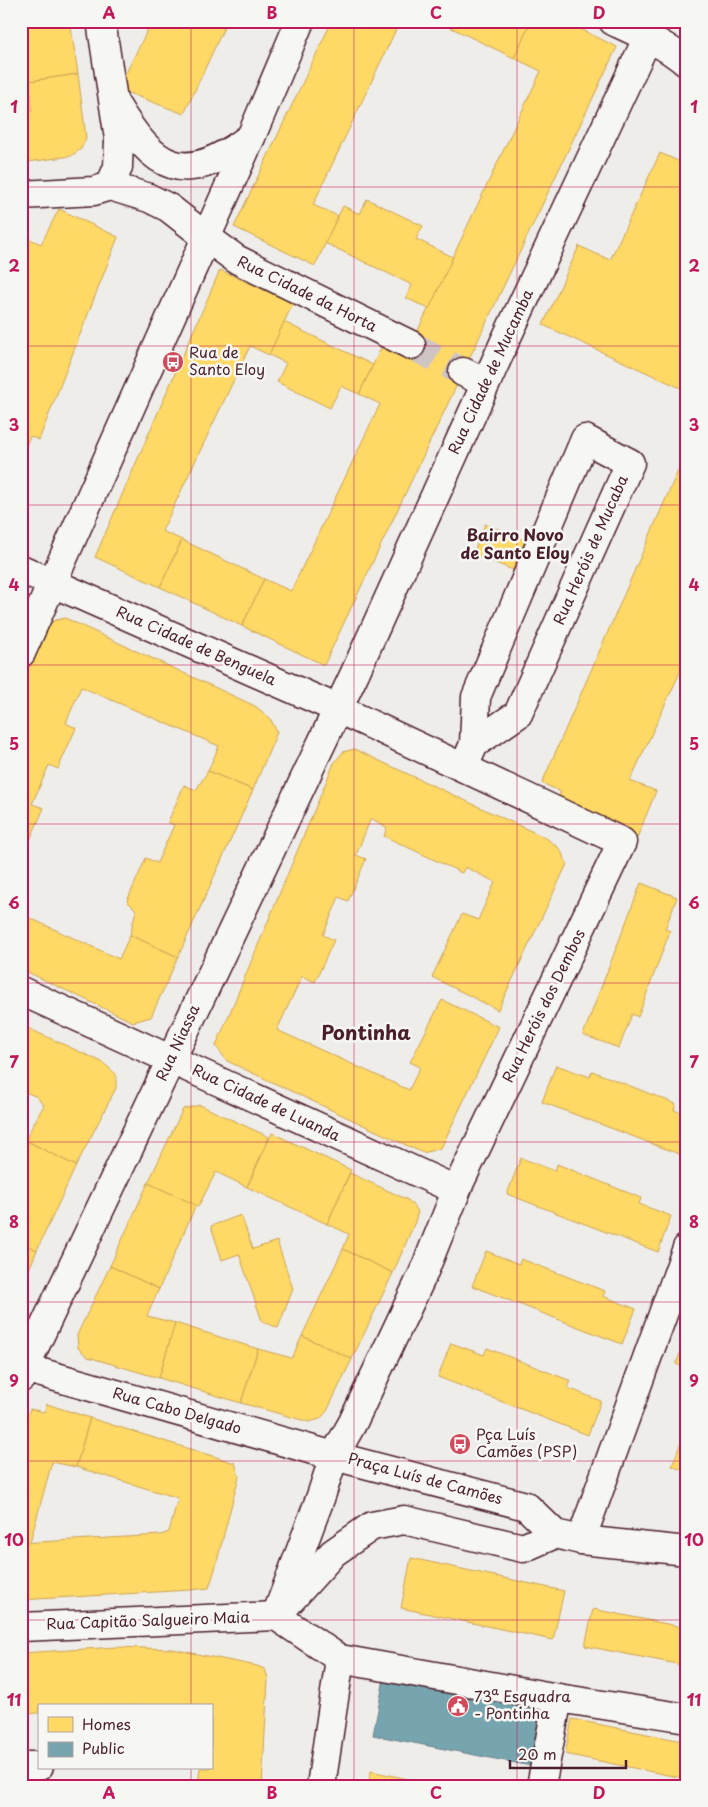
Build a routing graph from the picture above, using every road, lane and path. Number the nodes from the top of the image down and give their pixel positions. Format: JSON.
{"nodes":[{"id":1,"x":101,"y":21,"type":"edge"},
{"id":2,"x":300,"y":21,"type":"edge"},
{"id":3,"x":613,"y":21,"type":"edge"},
{"id":4,"x":648,"y":37,"type":"junction"},
{"id":5,"x":687,"y":63,"type":"edge"},
{"id":6,"x":115,"y":104,"type":"junction"},
{"id":7,"x":251,"y":137,"type":"junction"},
{"id":8,"x":110,"y":186,"type":"junction"},
{"id":9,"x":21,"y":196,"type":"edge"},
{"id":10,"x":206,"y":237,"type":"junction"},
{"id":11,"x":412,"y":345,"type":"tunnel mouth"},
{"id":12,"x":21,"y":569,"type":"edge"},
{"id":13,"x":53,"y":583,"type":"junction"},
{"id":14,"x":21,"y":653,"type":"edge"},
{"id":15,"x":338,"y":709,"type":"junction"},
{"id":16,"x":469,"y":755,"type":"junction"},
{"id":17,"x":21,"y":991,"type":"edge"},
{"id":18,"x":171,"y":1059,"type":"junction"},
{"id":19,"x":456,"y":1190,"type":"junction"},
{"id":20,"x":687,"y":1248,"type":"edge"},
{"id":21,"x":23,"y":1371,"type":"edge"},
{"id":22,"x":334,"y":1456,"type":"junction"},
{"id":23,"x":555,"y":1534,"type":"junction"},
{"id":24,"x":581,"y":1540,"type":"junction"},
{"id":25,"x":687,"y":1550,"type":"edge"},
{"id":26,"x":276,"y":1616,"type":"junction"},
{"id":27,"x":21,"y":1627,"type":"edge"},
{"id":28,"x":340,"y":1658,"type":"junction"},
{"id":29,"x":558,"y":1698,"type":"junction"},
{"id":30,"x":687,"y":1718,"type":"edge"},
{"id":31,"x":21,"y":1766,"type":"edge"},
{"id":32,"x":38,"y":1766,"type":"edge"},
{"id":33,"x":322,"y":1786,"type":"edge"},
{"id":34,"x":541,"y":1786,"type":"edge"}],
"edges":[{"from":1,"to":6,"type":"street"},
{"from":2,"to":7,"type":"street"},
{"from":3,"to":4,"type":"street"},
{"from":4,"to":5,"type":"street"},
{"from":4,"to":15,"type":"street","name":"Rua Cidade de Mucamba"},
{"from":6,"to":7,"type":"street"},
{"from":6,"to":8,"type":"street"},
{"from":7,"to":10,"type":"street"},
{"from":8,"to":9,"type":"street"},
{"from":8,"to":10,"type":"street","name":"Rua Cidade da Horta"},
{"from":10,"to":11,"type":"street","name":"Rua Cidade da Horta"},
{"from":10,"to":13,"type":"street"},
{"from":12,"to":13,"type":"street","name":"Rua Cidade de Benguela"},
{"from":13,"to":14,"type":"street"},
{"from":13,"to":15,"type":"street","name":"Rua Cidade de Benguela"},
{"from":15,"to":16,"type":"street","name":"Rua Heróis dos Dembos"},
{"from":15,"to":18,"type":"street","name":"Rua Niassa"},
{"from":16,"to":16,"type":"street","name":"Rua Heróis de Mucaba"},
{"from":16,"to":19,"type":"street","name":"Rua Heróis dos Dembos"},
{"from":17,"to":18,"type":"street","name":"Rua Cidade de Luanda"},
{"from":18,"to":19,"type":"street","name":"Rua Cidade de Luanda"},
{"from":18,"to":21,"type":"street","name":"Rua Niassa"},
{"from":19,"to":22,"type":"street","name":"Rua Heróis dos Dembos"},
{"from":20,"to":24,"type":"street"},
{"from":21,"to":22,"type":"street","name":"Rua Cabo Delgado"},
{"from":22,"to":23,"type":"street","name":"Praça Luís de Camões"},
{"from":22,"to":26,"type":"street","name":"Praça Luís de Camões"},
{"from":23,"to":24,"type":"street"},
{"from":23,"to":26,"type":"street"},
{"from":24,"to":25,"type":"street"},
{"from":26,"to":27,"type":"street","name":"Rua Capitão Salgueiro Maia"},
{"from":26,"to":28,"type":"street"},
{"from":28,"to":29,"type":"street"},
{"from":28,"to":33,"type":"street"},
{"from":29,"to":30,"type":"street"},
{"from":29,"to":34,"type":"street"},
{"from":31,"to":32,"type":"street"}]}
